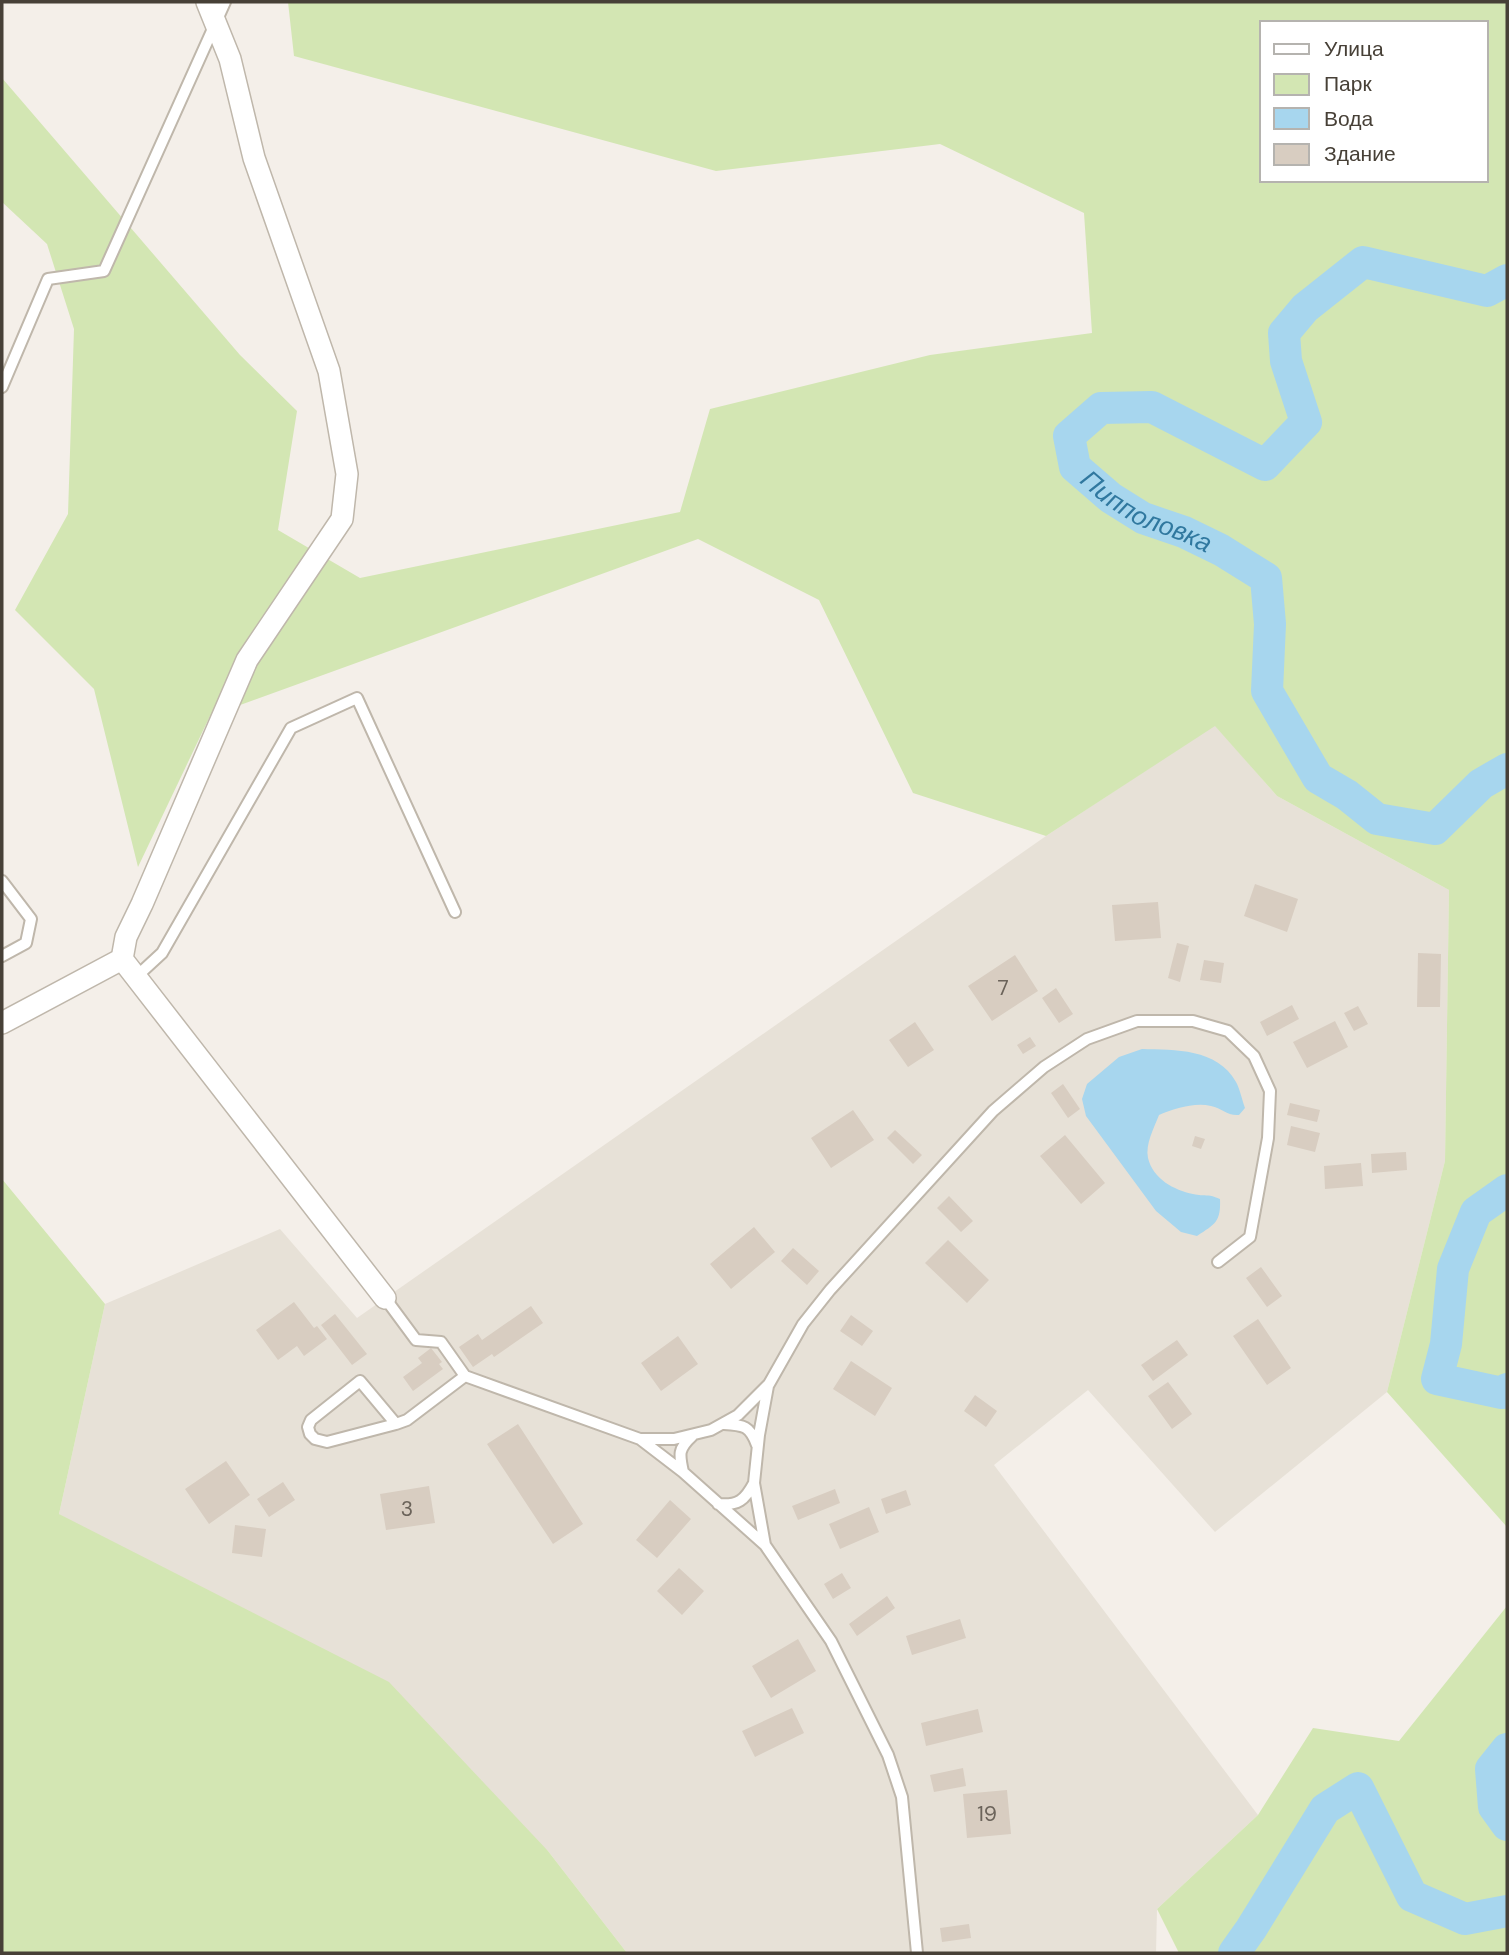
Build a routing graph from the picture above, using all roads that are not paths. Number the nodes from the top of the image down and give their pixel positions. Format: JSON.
{"nodes":[{"id":1,"x":206,"y":2,"type":"edge"},
{"id":2,"x":225,"y":2,"type":"edge"},
{"id":3,"x":215,"y":24,"type":"junction"},
{"id":4,"x":2,"y":387,"type":"edge"},
{"id":5,"x":2,"y":881,"type":"edge"},
{"id":6,"x":455,"y":912,"type":"dead end"},
{"id":7,"x":2,"y":956,"type":"edge"},
{"id":8,"x":121,"y":959,"type":"junction"},
{"id":9,"x":136,"y":977,"type":"junction"},
{"id":10,"x":2,"y":1023,"type":"edge"},
{"id":11,"x":1218,"y":1262,"type":"dead end"},
{"id":12,"x":385,"y":1298,"type":"joint"},
{"id":13,"x":465,"y":1376,"type":"junction"},
{"id":14,"x":769,"y":1384,"type":"junction"},
{"id":15,"x":396,"y":1424,"type":"junction"},
{"id":16,"x":722,"y":1424,"type":"junction"},
{"id":17,"x":694,"y":1434,"type":"junction"},
{"id":18,"x":640,"y":1439,"type":"junction"},
{"id":19,"x":758,"y":1448,"type":"junction"},
{"id":20,"x":683,"y":1472,"type":"junction"},
{"id":21,"x":754,"y":1483,"type":"junction"},
{"id":22,"x":718,"y":1504,"type":"junction"},
{"id":23,"x":765,"y":1545,"type":"junction"},
{"id":24,"x":917,"y":1953,"type":"edge"}],
"edges":[{"from":1,"to":3,"type":"street"},
{"from":2,"to":3,"type":"lane"},
{"from":3,"to":4,"type":"lane"},
{"from":3,"to":8,"type":"street"},
{"from":5,"to":7,"type":"lane"},
{"from":6,"to":9,"type":"lane"},
{"from":8,"to":9,"type":"street"},
{"from":8,"to":10,"type":"street"},
{"from":9,"to":12,"type":"street"},
{"from":11,"to":14,"type":"lane"},
{"from":12,"to":13,"type":"lane"},
{"from":13,"to":15,"type":"lane"},
{"from":13,"to":18,"type":"lane"},
{"from":14,"to":16,"type":"lane"},
{"from":14,"to":19,"type":"lane"},
{"from":15,"to":15,"type":"lane"},
{"from":16,"to":17,"type":"lane"},
{"from":16,"to":19,"type":"lane"},
{"from":17,"to":18,"type":"lane"},
{"from":17,"to":20,"type":"lane"},
{"from":18,"to":20,"type":"lane"},
{"from":19,"to":21,"type":"lane"},
{"from":20,"to":22,"type":"lane"},
{"from":21,"to":22,"type":"lane"},
{"from":21,"to":23,"type":"lane"},
{"from":22,"to":23,"type":"lane"},
{"from":23,"to":24,"type":"lane"}]}
